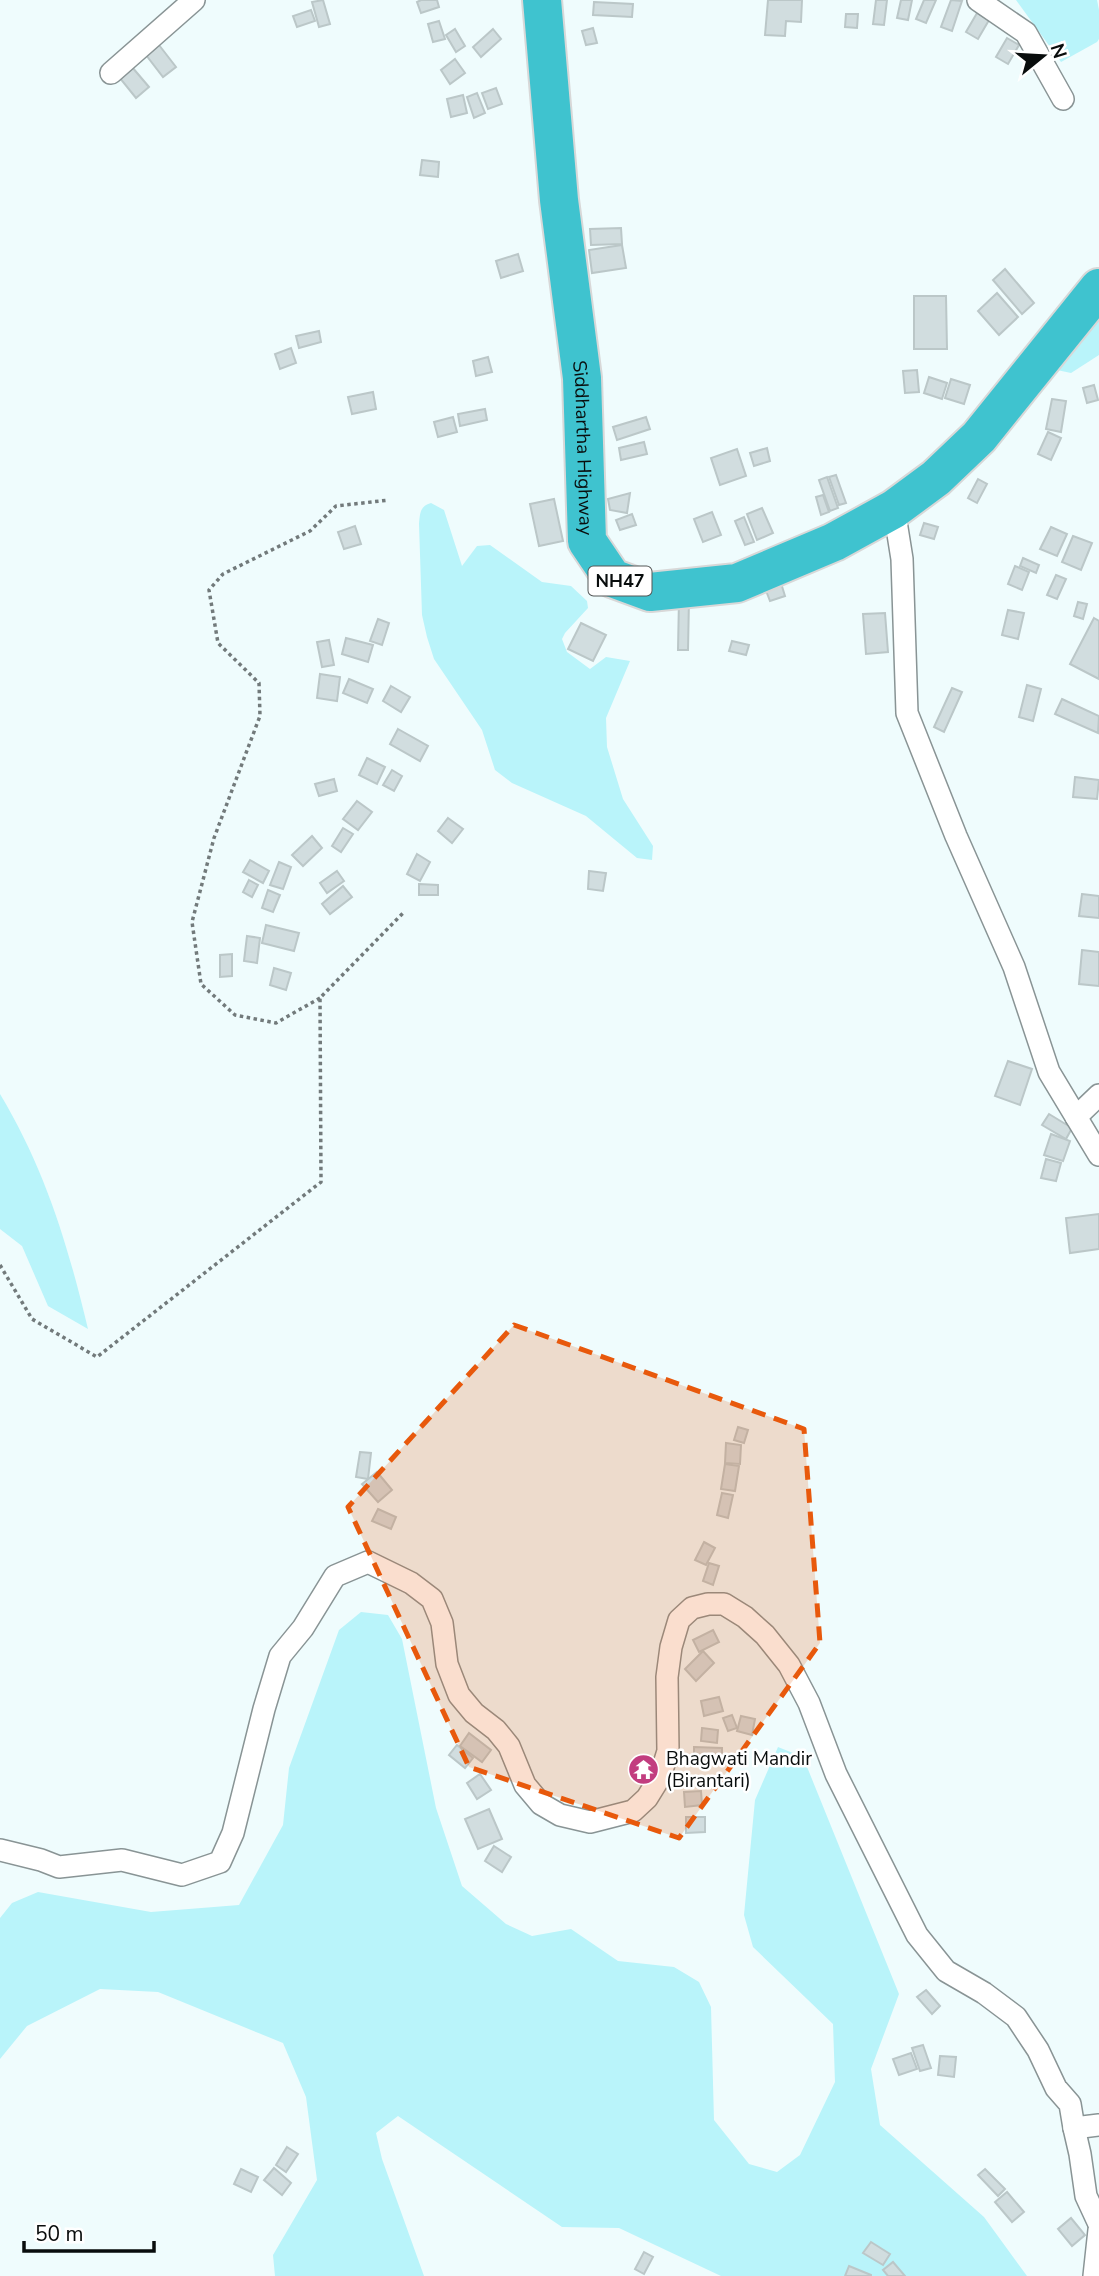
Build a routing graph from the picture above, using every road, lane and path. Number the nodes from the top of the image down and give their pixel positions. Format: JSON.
{"nodes":[{"id":1,"x":194,"y":0,"type":"edge"},
{"id":2,"x":542,"y":0,"type":"edge"},
{"id":3,"x":978,"y":0,"type":"edge"},
{"id":4,"x":111,"y":73,"type":"dead end"},
{"id":5,"x":1063,"y":99,"type":"dead end"},
{"id":6,"x":1099,"y":288,"type":"edge"},
{"id":7,"x":389,"y":500,"type":"dead end"},
{"id":8,"x":894,"y":509,"type":"junction"},
{"id":9,"x":405,"y":911,"type":"dead end"},
{"id":10,"x":320,"y":998,"type":"junction"},
{"id":11,"x":1099,"y":1095,"type":"edge"},
{"id":12,"x":1076,"y":1117,"type":"junction"},
{"id":13,"x":1099,"y":1155,"type":"edge"},
{"id":14,"x":0,"y":1265,"type":"edge"},
{"id":15,"x":0,"y":1850,"type":"edge"},
{"id":16,"x":1099,"y":2125,"type":"edge"},
{"id":17,"x":1074,"y":2127,"type":"junction"},
{"id":18,"x":1099,"y":2224,"type":"edge"},
{"id":19,"x":1099,"y":2230,"type":"edge"},
{"id":20,"x":1094,"y":2276,"type":"edge"}],
"edges":[{"from":1,"to":4,"type":"street"},
{"from":2,"to":8,"type":"highway","name":"Siddhartha Highway","number":"NH47"},
{"from":3,"to":5,"type":"street"},
{"from":6,"to":8,"type":"highway","name":"Siddhartha Highway","number":"NH47"},
{"from":7,"to":10,"type":"path"},
{"from":8,"to":12,"type":"street"},
{"from":9,"to":10,"type":"path"},
{"from":10,"to":14,"type":"path"},
{"from":11,"to":12,"type":"street"},
{"from":12,"to":13,"type":"street"},
{"from":15,"to":17,"type":"street"},
{"from":16,"to":17,"type":"street"},
{"from":17,"to":18,"type":"street"},
{"from":19,"to":20,"type":"street"}]}
